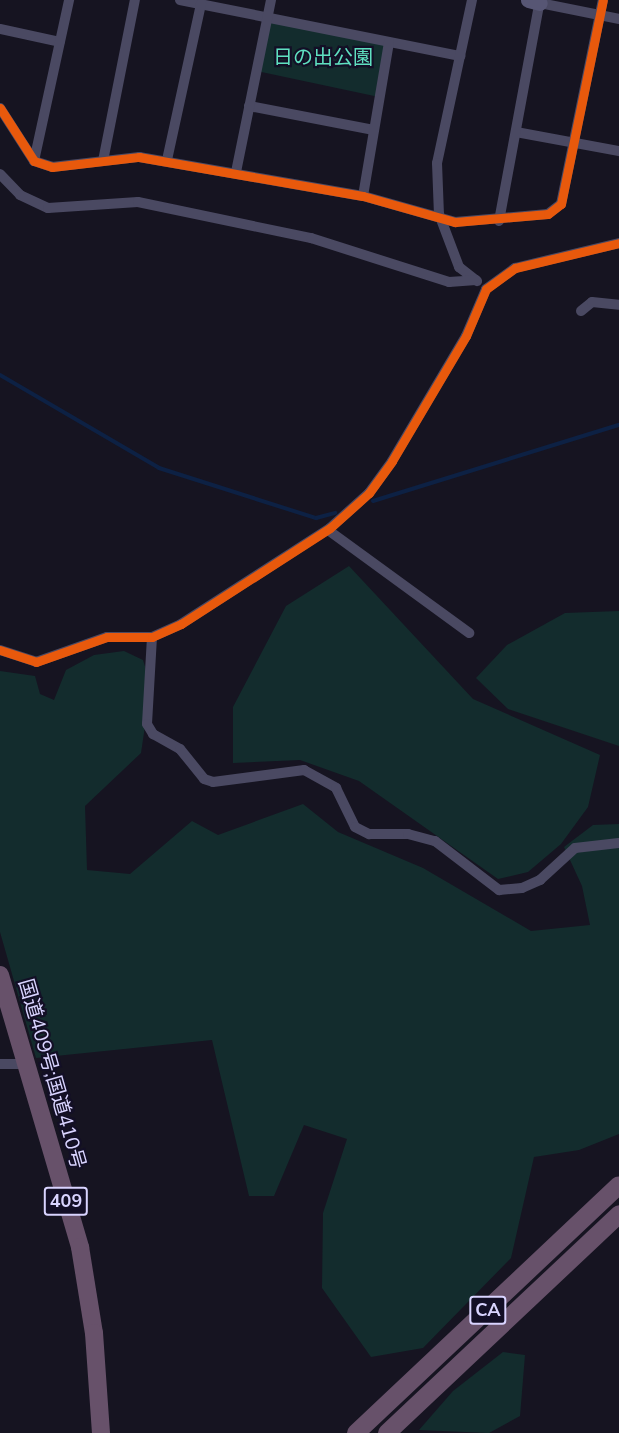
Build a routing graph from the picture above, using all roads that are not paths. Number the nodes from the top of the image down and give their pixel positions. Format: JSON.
{"nodes":[{"id":1,"x":69,"y":0,"type":"edge"},
{"id":2,"x":135,"y":0,"type":"edge"},
{"id":3,"x":180,"y":0,"type":"edge"},
{"id":4,"x":271,"y":0,"type":"edge"},
{"id":5,"x":472,"y":0,"type":"edge"},
{"id":6,"x":603,"y":0,"type":"edge"},
{"id":7,"x":536,"y":1,"type":"edge"},
{"id":8,"x":201,"y":4,"type":"junction"},
{"id":9,"x":600,"y":15,"type":"junction"},
{"id":10,"x":267,"y":17,"type":"junction"},
{"id":11,"x":619,"y":19,"type":"edge"},
{"id":12,"x":0,"y":29,"type":"edge"},
{"id":13,"x":60,"y":42,"type":"junction"},
{"id":14,"x":389,"y":42,"type":"junction"},
{"id":15,"x":460,"y":56,"type":"junction"},
{"id":16,"x":249,"y":106,"type":"junction"},
{"id":17,"x":0,"y":108,"type":"edge"},
{"id":18,"x":374,"y":130,"type":"junction"},
{"id":19,"x":516,"y":132,"type":"junction"},
{"id":20,"x":574,"y":143,"type":"junction"},
{"id":21,"x":619,"y":152,"type":"edge"},
{"id":22,"x":167,"y":160,"type":"junction"},
{"id":23,"x":34,"y":161,"type":"junction"},
{"id":24,"x":103,"y":161,"type":"junction"},
{"id":25,"x":236,"y":172,"type":"junction"},
{"id":26,"x":0,"y":174,"type":"edge"},
{"id":27,"x":363,"y":196,"type":"junction"},
{"id":28,"x":440,"y":214,"type":"junction"},
{"id":29,"x":499,"y":221,"type":"junction"},
{"id":30,"x":619,"y":243,"type":"edge"},
{"id":31,"x":476,"y":280,"type":"junction"},
{"id":32,"x":486,"y":289,"type":"junction"},
{"id":33,"x":619,"y":305,"type":"edge"},
{"id":34,"x":581,"y":311,"type":"dead end"},
{"id":35,"x":328,"y":530,"type":"junction"},
{"id":36,"x":469,"y":633,"type":"dead end"},
{"id":37,"x":152,"y":636,"type":"junction"},
{"id":38,"x":0,"y":650,"type":"edge"},
{"id":39,"x":619,"y":843,"type":"edge"},
{"id":40,"x":0,"y":975,"type":"edge"},
{"id":41,"x":0,"y":1064,"type":"edge"},
{"id":42,"x":25,"y":1064,"type":"junction"},
{"id":43,"x":619,"y":1185,"type":"edge"},
{"id":44,"x":619,"y":1214,"type":"edge"},
{"id":45,"x":101,"y":1433,"type":"edge"},
{"id":46,"x":356,"y":1433,"type":"edge"},
{"id":47,"x":387,"y":1433,"type":"edge"}],
"edges":[{"from":1,"to":13,"type":"street"},
{"from":2,"to":24,"type":"street"},
{"from":3,"to":8,"type":"street"},
{"from":4,"to":10,"type":"street"},
{"from":5,"to":15,"type":"street"},
{"from":6,"to":9,"type":"street"},
{"from":7,"to":9,"type":"street"},
{"from":7,"to":19,"type":"street"},
{"from":8,"to":10,"type":"street"},
{"from":8,"to":22,"type":"street"},
{"from":9,"to":11,"type":"street"},
{"from":9,"to":20,"type":"street"},
{"from":10,"to":14,"type":"street"},
{"from":10,"to":16,"type":"street"},
{"from":12,"to":13,"type":"street"},
{"from":13,"to":23,"type":"street"},
{"from":14,"to":15,"type":"street"},
{"from":14,"to":18,"type":"street"},
{"from":15,"to":28,"type":"street"},
{"from":16,"to":18,"type":"street"},
{"from":16,"to":25,"type":"street"},
{"from":17,"to":23,"type":"street"},
{"from":18,"to":27,"type":"street"},
{"from":19,"to":20,"type":"street"},
{"from":19,"to":29,"type":"street"},
{"from":20,"to":21,"type":"street"},
{"from":20,"to":29,"type":"street"},
{"from":22,"to":24,"type":"street"},
{"from":22,"to":25,"type":"street"},
{"from":23,"to":24,"type":"street"},
{"from":25,"to":27,"type":"street"},
{"from":26,"to":31,"type":"street"},
{"from":27,"to":28,"type":"street"},
{"from":28,"to":29,"type":"street"},
{"from":28,"to":31,"type":"street"},
{"from":30,"to":32,"type":"street"},
{"from":31,"to":32,"type":"street"},
{"from":32,"to":35,"type":"street"},
{"from":33,"to":34,"type":"street"},
{"from":35,"to":36,"type":"street"},
{"from":35,"to":37,"type":"street"},
{"from":37,"to":38,"type":"street"},
{"from":37,"to":39,"type":"street"},
{"from":40,"to":42,"type":"highway","name":"国道409号;国道410号","number":"409"},
{"from":41,"to":42,"type":"street"},
{"from":42,"to":45,"type":"highway","name":"国道409号;国道410号","number":"409"},
{"from":43,"to":46,"type":"highway","number":"CA"},
{"from":44,"to":47,"type":"highway","number":"CA"}]}
